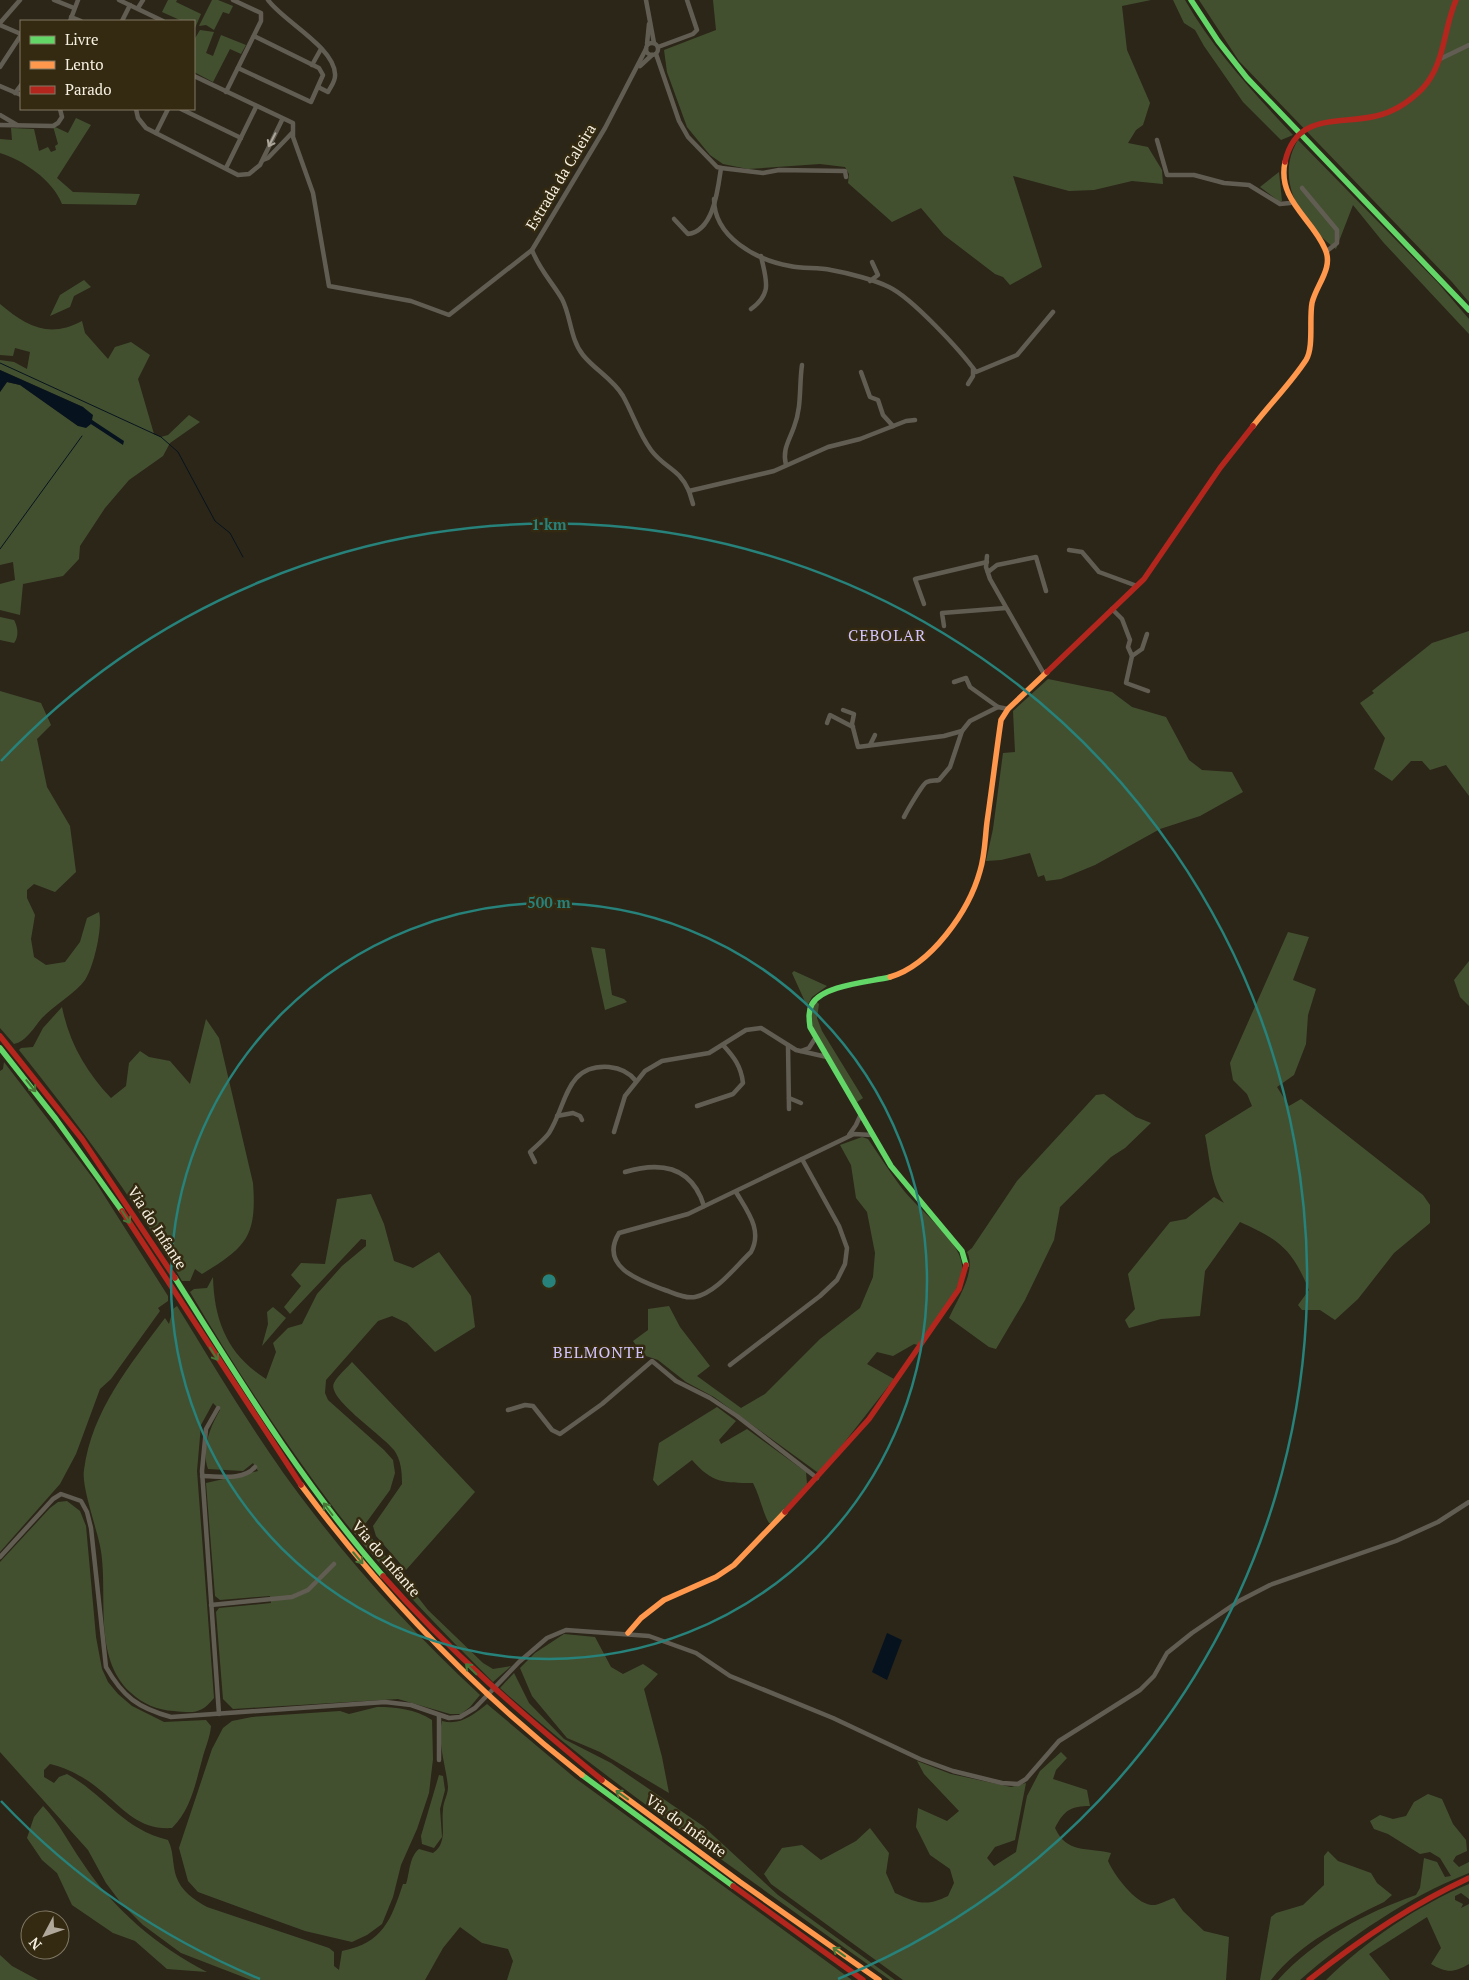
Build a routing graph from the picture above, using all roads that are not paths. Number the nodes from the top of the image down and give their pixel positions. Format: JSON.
{"nodes":[{"id":1,"x":20,"y":0,"type":"edge"},
{"id":2,"x":54,"y":0,"type":"edge"},
{"id":3,"x":78,"y":0,"type":"edge"},
{"id":4,"x":119,"y":0,"type":"edge"},
{"id":5,"x":143,"y":0,"type":"edge"},
{"id":6,"x":233,"y":0,"type":"edge"},
{"id":7,"x":268,"y":0,"type":"edge"},
{"id":8,"x":646,"y":0,"type":"edge"},
{"id":9,"x":687,"y":0,"type":"edge"},
{"id":10,"x":1456,"y":0,"type":"edge"},
{"id":11,"x":1192,"y":1,"type":"edge"},
{"id":12,"x":130,"y":5,"type":"junction"},
{"id":13,"x":74,"y":8,"type":"junction"},
{"id":14,"x":138,"y":8,"type":"junction"},
{"id":15,"x":71,"y":19,"type":"edge"},
{"id":16,"x":122,"y":20,"type":"edge"},
{"id":17,"x":161,"y":20,"type":"edge"},
{"id":18,"x":650,"y":20,"type":"junction"},
{"id":19,"x":0,"y":24,"type":"edge"},
{"id":20,"x":20,"y":34,"type":"edge"},
{"id":21,"x":254,"y":36,"type":"junction"},
{"id":22,"x":20,"y":37,"type":"edge"},
{"id":23,"x":656,"y":45,"type":"junction"},
{"id":24,"x":1469,"y":45,"type":"edge"},
{"id":25,"x":647,"y":47,"type":"junction"},
{"id":26,"x":321,"y":49,"type":"junction"},
{"id":27,"x":654,"y":54,"type":"junction"},
{"id":28,"x":1440,"y":59,"type":"junction"},
{"id":29,"x":312,"y":64,"type":"junction"},
{"id":30,"x":0,"y":67,"type":"edge"},
{"id":31,"x":238,"y":68,"type":"junction"},
{"id":32,"x":637,"y":68,"type":"junction"},
{"id":33,"x":195,"y":76,"type":"edge"},
{"id":34,"x":0,"y":86,"type":"edge"},
{"id":35,"x":20,"y":86,"type":"edge"},
{"id":36,"x":318,"y":87,"type":"junction"},
{"id":37,"x":226,"y":92,"type":"junction"},
{"id":38,"x":15,"y":93,"type":"junction"},
{"id":39,"x":20,"y":95,"type":"edge"},
{"id":40,"x":256,"y":107,"type":"junction"},
{"id":41,"x":60,"y":110,"type":"edge"},
{"id":42,"x":136,"y":110,"type":"edge"},
{"id":43,"x":168,"y":110,"type":"edge"},
{"id":44,"x":183,"y":110,"type":"edge"},
{"id":45,"x":0,"y":115,"type":"edge"},
{"id":46,"x":282,"y":120,"type":"junction"},
{"id":47,"x":0,"y":125,"type":"edge"},
{"id":48,"x":16,"y":125,"type":"junction"},
{"id":49,"x":156,"y":133,"type":"junction"},
{"id":50,"x":292,"y":133,"type":"junction"},
{"id":51,"x":241,"y":138,"type":"junction"},
{"id":52,"x":1157,"y":140,"type":"dead end"},
{"id":53,"x":263,"y":160,"type":"junction"},
{"id":54,"x":226,"y":168,"type":"junction"},
{"id":55,"x":721,"y":168,"type":"junction"},
{"id":56,"x":846,"y":177,"type":"dead end"},
{"id":57,"x":1302,"y":188,"type":"dead end"},
{"id":58,"x":714,"y":199,"type":"junction"},
{"id":59,"x":1290,"y":203,"type":"junction"},
{"id":60,"x":674,"y":219,"type":"dead end"},
{"id":61,"x":532,"y":250,"type":"junction"},
{"id":62,"x":1327,"y":252,"type":"junction"},
{"id":63,"x":761,"y":256,"type":"junction"},
{"id":64,"x":872,"y":262,"type":"dead end"},
{"id":65,"x":870,"y":281,"type":"junction"},
{"id":66,"x":751,"y":309,"type":"dead end"},
{"id":67,"x":1469,"y":310,"type":"edge"},
{"id":68,"x":1053,"y":312,"type":"dead end"},
{"id":69,"x":802,"y":364,"type":"dead end"},
{"id":70,"x":973,"y":368,"type":"junction"},
{"id":71,"x":861,"y":372,"type":"dead end"},
{"id":72,"x":968,"y":384,"type":"dead end"},
{"id":73,"x":915,"y":420,"type":"dead end"},
{"id":74,"x":893,"y":426,"type":"junction"},
{"id":75,"x":786,"y":465,"type":"junction"},
{"id":76,"x":689,"y":491,"type":"junction"},
{"id":77,"x":694,"y":504,"type":"dead end"},
{"id":78,"x":1069,"y":550,"type":"dead end"},
{"id":79,"x":987,"y":556,"type":"dead end"},
{"id":80,"x":986,"y":562,"type":"junction"},
{"id":81,"x":988,"y":572,"type":"junction"},
{"id":82,"x":1137,"y":586,"type":"junction"},
{"id":83,"x":1046,"y":591,"type":"dead end"},
{"id":84,"x":924,"y":604,"type":"dead end"},
{"id":85,"x":1006,"y":608,"type":"junction"},
{"id":86,"x":1112,"y":609,"type":"junction"},
{"id":87,"x":944,"y":626,"type":"dead end"},
{"id":88,"x":1147,"y":634,"type":"dead end"},
{"id":89,"x":1132,"y":656,"type":"junction"},
{"id":90,"x":1044,"y":674,"type":"junction"},
{"id":91,"x":954,"y":682,"type":"dead end"},
{"id":92,"x":1148,"y":691,"type":"dead end"},
{"id":93,"x":998,"y":707,"type":"junction"},
{"id":94,"x":1008,"y":709,"type":"junction"},
{"id":95,"x":843,"y":710,"type":"dead end"},
{"id":96,"x":827,"y":723,"type":"dead end"},
{"id":97,"x":853,"y":727,"type":"junction"},
{"id":98,"x":962,"y":731,"type":"junction"},
{"id":99,"x":875,"y":735,"type":"dead end"},
{"id":100,"x":870,"y":745,"type":"junction"},
{"id":101,"x":904,"y":817,"type":"dead end"},
{"id":102,"x":0,"y":1036,"type":"edge"},
{"id":103,"x":816,"y":1037,"type":"junction"},
{"id":104,"x":723,"y":1045,"type":"junction"},
{"id":105,"x":788,"y":1045,"type":"junction"},
{"id":106,"x":0,"y":1048,"type":"edge"},
{"id":107,"x":796,"y":1050,"type":"junction"},
{"id":108,"x":827,"y":1057,"type":"junction"},
{"id":109,"x":636,"y":1081,"type":"junction"},
{"id":110,"x":789,"y":1098,"type":"junction"},
{"id":111,"x":801,"y":1103,"type":"dead end"},
{"id":112,"x":697,"y":1106,"type":"dead end"},
{"id":113,"x":789,"y":1109,"type":"dead end"},
{"id":114,"x":861,"y":1114,"type":"junction"},
{"id":115,"x":557,"y":1116,"type":"junction"},
{"id":116,"x":582,"y":1120,"type":"dead end"},
{"id":117,"x":614,"y":1132,"type":"dead end"},
{"id":118,"x":872,"y":1135,"type":"junction"},
{"id":119,"x":844,"y":1138,"type":"junction"},
{"id":120,"x":802,"y":1159,"type":"junction"},
{"id":121,"x":535,"y":1162,"type":"dead end"},
{"id":122,"x":625,"y":1172,"type":"dead end"},
{"id":123,"x":736,"y":1192,"type":"junction"},
{"id":124,"x":704,"y":1206,"type":"junction"},
{"id":125,"x":730,"y":1365,"type":"dead end"},
{"id":126,"x":218,"y":1408,"type":"dead end"},
{"id":127,"x":508,"y":1410,"type":"dead end"},
{"id":128,"x":255,"y":1467,"type":"dead end"},
{"id":129,"x":202,"y":1476,"type":"junction"},
{"id":130,"x":818,"y":1479,"type":"junction"},
{"id":131,"x":1469,"y":1502,"type":"edge"},
{"id":132,"x":0,"y":1557,"type":"edge"},
{"id":133,"x":334,"y":1564,"type":"dead end"},
{"id":134,"x":211,"y":1605,"type":"junction"},
{"id":135,"x":628,"y":1633,"type":"junction"},
{"id":136,"x":219,"y":1714,"type":"junction"},
{"id":137,"x":439,"y":1715,"type":"junction"},
{"id":138,"x":438,"y":1760,"type":"dead end"},
{"id":139,"x":1469,"y":1878,"type":"edge"},
{"id":140,"x":1377,"y":1930,"type":"junction"},
{"id":141,"x":863,"y":1980,"type":"edge"},
{"id":142,"x":879,"y":1980,"type":"edge"},
{"id":143,"x":1309,"y":1980,"type":"edge"},
{"id":144,"x":1317,"y":1980,"type":"edge"}],
"edges":[{"from":1,"to":19,"type":"street"},
{"from":2,"to":13,"type":"street"},
{"from":3,"to":13,"type":"street"},
{"from":4,"to":12,"type":"street"},
{"from":5,"to":14,"type":"street"},
{"from":6,"to":21,"type":"street"},
{"from":7,"to":26,"type":"street"},
{"from":8,"to":18,"type":"street"},
{"from":9,"to":23,"type":"street"},
{"from":10,"to":28,"type":"main road"},
{"from":11,"to":67,"type":"main road"},
{"from":12,"to":14,"type":"street"},
{"from":12,"to":16,"type":"street"},
{"from":13,"to":15,"type":"street"},
{"from":14,"to":17,"type":"street"},
{"from":18,"to":23,"type":"street"},
{"from":18,"to":25,"type":"street"},
{"from":19,"to":20,"type":"street"},
{"from":21,"to":29,"type":"street"},
{"from":21,"to":31,"type":"street"},
{"from":22,"to":30,"type":"street"},
{"from":23,"to":25,"type":"street"},
{"from":23,"to":27,"type":"street"},
{"from":24,"to":28,"type":"street"},
{"from":25,"to":27,"type":"street"},
{"from":25,"to":32,"type":"street","name":"Estrada da Caleira"},
{"from":26,"to":29,"type":"street"},
{"from":26,"to":36,"type":"street"},
{"from":27,"to":32,"type":"street"},
{"from":27,"to":55,"type":"street"},
{"from":28,"to":59,"type":"main road"},
{"from":29,"to":36,"type":"street"},
{"from":31,"to":36,"type":"street"},
{"from":31,"to":37,"type":"street"},
{"from":32,"to":61,"type":"street","name":"Estrada da Caleira"},
{"from":33,"to":37,"type":"street"},
{"from":34,"to":38,"type":"street"},
{"from":35,"to":38,"type":"street"},
{"from":37,"to":40,"type":"street"},
{"from":38,"to":39,"type":"street"},
{"from":40,"to":46,"type":"street"},
{"from":40,"to":51,"type":"street"},
{"from":41,"to":48,"type":"street"},
{"from":42,"to":49,"type":"street"},
{"from":43,"to":49,"type":"street"},
{"from":44,"to":51,"type":"street"},
{"from":45,"to":48,"type":"street"},
{"from":46,"to":50,"type":"street"},
{"from":46,"to":53,"type":"street","one_way":true},
{"from":47,"to":48,"type":"street"},
{"from":49,"to":54,"type":"street"},
{"from":50,"to":53,"type":"street"},
{"from":50,"to":61,"type":"street"},
{"from":51,"to":54,"type":"street"},
{"from":52,"to":59,"type":"street"},
{"from":53,"to":54,"type":"street"},
{"from":55,"to":56,"type":"street"},
{"from":55,"to":58,"type":"street"},
{"from":57,"to":62,"type":"street"},
{"from":58,"to":60,"type":"street"},
{"from":58,"to":63,"type":"street"},
{"from":59,"to":62,"type":"main road"},
{"from":61,"to":76,"type":"street","name":"Estrada da Caleira"},
{"from":62,"to":82,"type":"main road"},
{"from":63,"to":65,"type":"street"},
{"from":63,"to":66,"type":"street"},
{"from":64,"to":65,"type":"street"},
{"from":65,"to":70,"type":"street"},
{"from":68,"to":70,"type":"street"},
{"from":69,"to":75,"type":"street"},
{"from":70,"to":72,"type":"street"},
{"from":71,"to":74,"type":"street"},
{"from":73,"to":74,"type":"street"},
{"from":74,"to":75,"type":"street"},
{"from":75,"to":76,"type":"street"},
{"from":76,"to":77,"type":"street","name":"Estrada da Caleira"},
{"from":78,"to":82,"type":"street"},
{"from":79,"to":80,"type":"street"},
{"from":80,"to":81,"type":"street"},
{"from":80,"to":84,"type":"street"},
{"from":81,"to":83,"type":"street"},
{"from":81,"to":85,"type":"street"},
{"from":82,"to":86,"type":"main road"},
{"from":85,"to":87,"type":"street"},
{"from":85,"to":90,"type":"street"},
{"from":86,"to":89,"type":"street"},
{"from":86,"to":90,"type":"main road"},
{"from":88,"to":89,"type":"street"},
{"from":89,"to":92,"type":"street"},
{"from":90,"to":94,"type":"main road"},
{"from":91,"to":93,"type":"street"},
{"from":93,"to":94,"type":"street"},
{"from":93,"to":98,"type":"street"},
{"from":94,"to":103,"type":"main road"},
{"from":95,"to":97,"type":"street"},
{"from":96,"to":97,"type":"street"},
{"from":97,"to":100,"type":"street"},
{"from":98,"to":100,"type":"street"},
{"from":98,"to":101,"type":"street"},
{"from":99,"to":100,"type":"street"},
{"from":142,"to":102,"type":"main road","name":"Via do Infante","one_way":true},
{"from":103,"to":107,"type":"street"},
{"from":103,"to":108,"type":"main road"},
{"from":104,"to":105,"type":"street"},
{"from":104,"to":109,"type":"street"},
{"from":104,"to":112,"type":"street"},
{"from":105,"to":107,"type":"street"},
{"from":105,"to":110,"type":"street"},
{"from":106,"to":141,"type":"main road","name":"Via do Infante","one_way":true},
{"from":107,"to":108,"type":"street"},
{"from":108,"to":114,"type":"main road"},
{"from":109,"to":115,"type":"street"},
{"from":109,"to":117,"type":"street"},
{"from":110,"to":111,"type":"street"},
{"from":110,"to":113,"type":"street"},
{"from":114,"to":118,"type":"main road"},
{"from":114,"to":119,"type":"street"},
{"from":115,"to":116,"type":"street"},
{"from":115,"to":121,"type":"street"},
{"from":118,"to":119,"type":"street"},
{"from":118,"to":130,"type":"main road"},
{"from":119,"to":120,"type":"street"},
{"from":120,"to":123,"type":"street"},
{"from":120,"to":125,"type":"street"},
{"from":122,"to":124,"type":"street"},
{"from":123,"to":124,"type":"street"},
{"from":123,"to":124,"type":"street"},
{"from":126,"to":129,"type":"street"},
{"from":127,"to":130,"type":"street"},
{"from":128,"to":129,"type":"street"},
{"from":129,"to":134,"type":"street"},
{"from":130,"to":135,"type":"main road"},
{"from":131,"to":135,"type":"street"},
{"from":132,"to":136,"type":"street"},
{"from":133,"to":134,"type":"street"},
{"from":134,"to":136,"type":"street"},
{"from":135,"to":137,"type":"street"},
{"from":136,"to":137,"type":"street"},
{"from":137,"to":138,"type":"street"},
{"from":139,"to":140,"type":"main road"},
{"from":140,"to":143,"type":"main road"},
{"from":140,"to":144,"type":"main road"}]}
